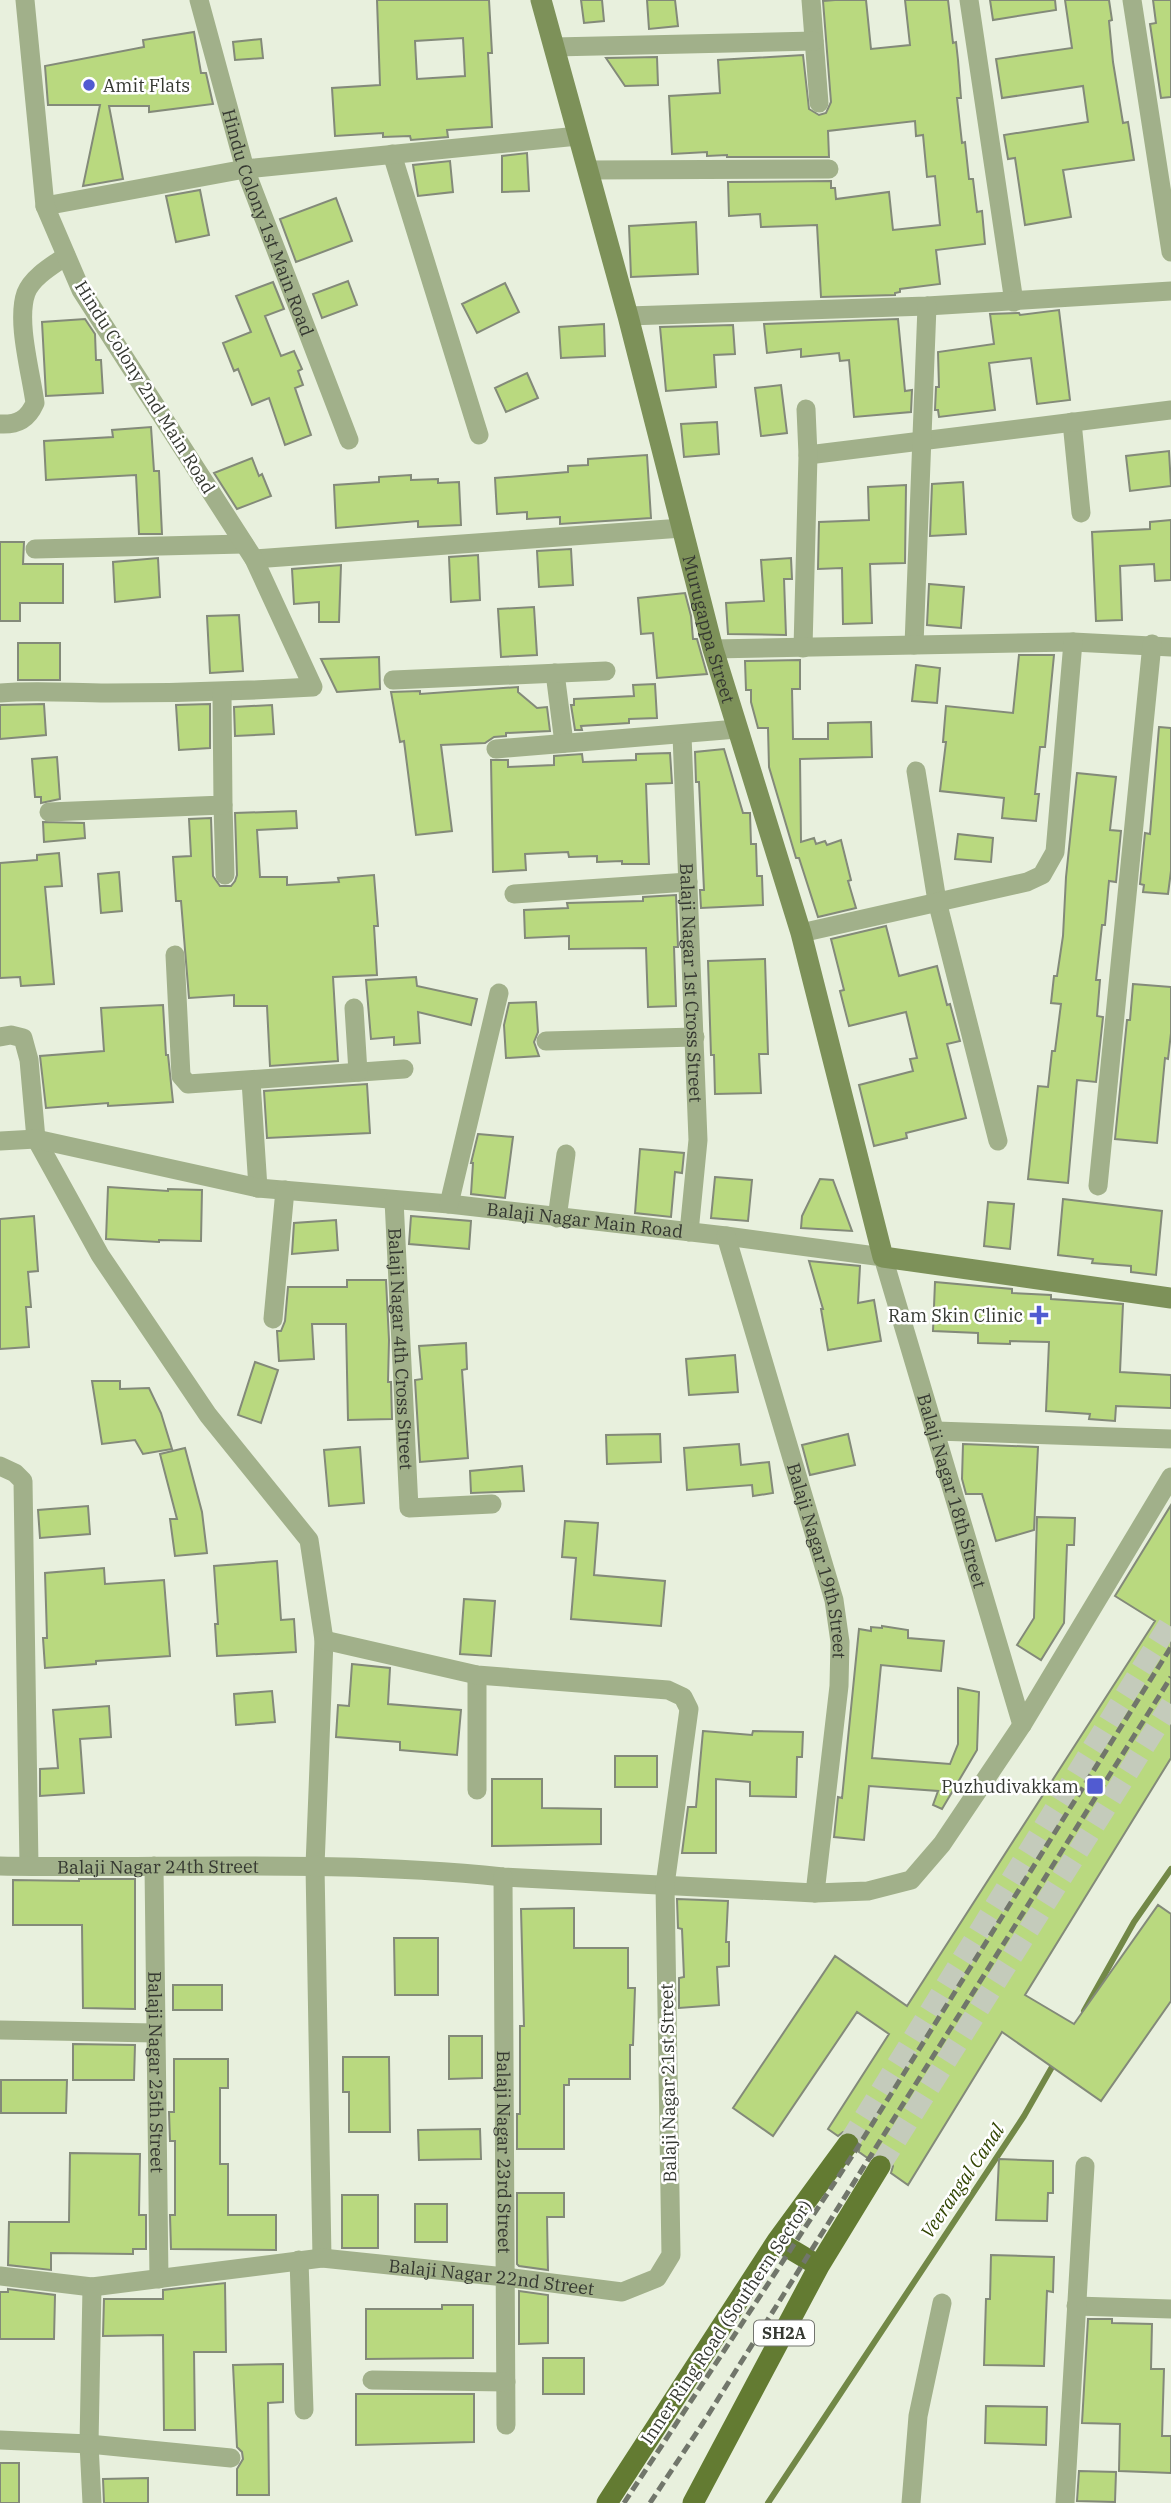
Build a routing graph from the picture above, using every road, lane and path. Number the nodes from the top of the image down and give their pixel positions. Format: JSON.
{"nodes":[{"id":1,"x":25,"y":0,"type":"edge"},
{"id":2,"x":199,"y":0,"type":"edge"},
{"id":3,"x":541,"y":0,"type":"edge"},
{"id":4,"x":811,"y":0,"type":"edge"},
{"id":5,"x":969,"y":0,"type":"edge"},
{"id":6,"x":1132,"y":0,"type":"edge"},
{"id":7,"x":814,"y":41,"type":"junction"},
{"id":8,"x":554,"y":47,"type":"junction"},
{"id":9,"x":819,"y":103,"type":"dead end"},
{"id":10,"x":578,"y":136,"type":"junction"},
{"id":11,"x":392,"y":154,"type":"junction"},
{"id":12,"x":245,"y":169,"type":"junction"},
{"id":13,"x":829,"y":169,"type":"dead end"},
{"id":14,"x":588,"y":170,"type":"junction"},
{"id":15,"x":1167,"y":197,"type":"edge"},
{"id":16,"x":45,"y":206,"type":"junction"},
{"id":17,"x":1171,"y":252,"type":"edge"},
{"id":18,"x":66,"y":256,"type":"junction"},
{"id":19,"x":1171,"y":290,"type":"edge"},
{"id":20,"x":1014,"y":302,"type":"junction"},
{"id":21,"x":926,"y":306,"type":"junction"},
{"id":22,"x":628,"y":316,"type":"junction"},
{"id":23,"x":806,"y":409,"type":"dead end"},
{"id":24,"x":1171,"y":410,"type":"edge"},
{"id":25,"x":1072,"y":422,"type":"junction"},
{"id":26,"x":0,"y":424,"type":"edge"},
{"id":27,"x":480,"y":435,"type":"dead end"},
{"id":28,"x":349,"y":440,"type":"dead end"},
{"id":29,"x":923,"y":441,"type":"junction"},
{"id":30,"x":808,"y":455,"type":"junction"},
{"id":31,"x":1082,"y":513,"type":"dead end"},
{"id":32,"x":682,"y":528,"type":"junction"},
{"id":33,"x":35,"y":549,"type":"dead end"},
{"id":34,"x":249,"y":552,"type":"junction"},
{"id":35,"x":1073,"y":642,"type":"junction"},
{"id":36,"x":914,"y":645,"type":"junction"},
{"id":37,"x":1161,"y":646,"type":"edge"},
{"id":38,"x":803,"y":648,"type":"junction"},
{"id":39,"x":713,"y":649,"type":"junction"},
{"id":40,"x":606,"y":671,"type":"dead end"},
{"id":41,"x":555,"y":673,"type":"junction"},
{"id":42,"x":393,"y":680,"type":"dead end"},
{"id":43,"x":222,"y":692,"type":"junction"},
{"id":44,"x":0,"y":693,"type":"edge"},
{"id":45,"x":737,"y":729,"type":"junction"},
{"id":46,"x":682,"y":735,"type":"junction"},
{"id":47,"x":564,"y":743,"type":"junction"},
{"id":48,"x":496,"y":749,"type":"dead end"},
{"id":49,"x":916,"y":771,"type":"dead end"},
{"id":50,"x":223,"y":805,"type":"junction"},
{"id":51,"x":49,"y":812,"type":"dead end"},
{"id":52,"x":225,"y":875,"type":"dead end"},
{"id":53,"x":688,"y":882,"type":"junction"},
{"id":54,"x":514,"y":894,"type":"dead end"},
{"id":55,"x":937,"y":901,"type":"junction"},
{"id":56,"x":801,"y":933,"type":"junction"},
{"id":57,"x":174,"y":956,"type":"dead end"},
{"id":58,"x":499,"y":993,"type":"dead end"},
{"id":59,"x":354,"y":1008,"type":"dead end"},
{"id":60,"x":0,"y":1037,"type":"edge"},
{"id":61,"x":695,"y":1037,"type":"junction"},
{"id":62,"x":546,"y":1041,"type":"dead end"},
{"id":63,"x":404,"y":1069,"type":"dead end"},
{"id":64,"x":358,"y":1072,"type":"junction"},
{"id":65,"x":251,"y":1080,"type":"junction"},
{"id":66,"x":36,"y":1139,"type":"junction"},
{"id":67,"x":0,"y":1141,"type":"edge"},
{"id":68,"x":999,"y":1141,"type":"dead end"},
{"id":69,"x":566,"y":1154,"type":"dead end"},
{"id":70,"x":1098,"y":1186,"type":"dead end"},
{"id":71,"x":258,"y":1188,"type":"junction"},
{"id":72,"x":285,"y":1190,"type":"junction"},
{"id":73,"x":394,"y":1200,"type":"junction"},
{"id":74,"x":449,"y":1204,"type":"junction"},
{"id":75,"x":557,"y":1218,"type":"junction"},
{"id":76,"x":689,"y":1232,"type":"junction"},
{"id":77,"x":726,"y":1236,"type":"junction"},
{"id":78,"x":883,"y":1257,"type":"junction"},
{"id":79,"x":1171,"y":1298,"type":"edge"},
{"id":80,"x":273,"y":1319,"type":"dead end"},
{"id":81,"x":936,"y":1431,"type":"junction"},
{"id":82,"x":1171,"y":1439,"type":"edge"},
{"id":83,"x":0,"y":1466,"type":"edge"},
{"id":84,"x":1171,"y":1477,"type":"edge"},
{"id":85,"x":492,"y":1504,"type":"dead end"},
{"id":86,"x":324,"y":1640,"type":"junction"},
{"id":87,"x":477,"y":1675,"type":"junction"},
{"id":88,"x":1022,"y":1725,"type":"junction"},
{"id":89,"x":477,"y":1790,"type":"dead end"},
{"id":90,"x":0,"y":1866,"type":"edge"},
{"id":91,"x":29,"y":1866,"type":"junction"},
{"id":92,"x":154,"y":1866,"type":"junction"},
{"id":93,"x":316,"y":1866,"type":"junction"},
{"id":94,"x":503,"y":1877,"type":"junction"},
{"id":95,"x":664,"y":1885,"type":"junction"},
{"id":96,"x":815,"y":1893,"type":"junction"},
{"id":97,"x":0,"y":2030,"type":"edge"},
{"id":98,"x":155,"y":2033,"type":"junction"},
{"id":99,"x":848,"y":2144,"type":"tunnel mouth"},
{"id":100,"x":880,"y":2166,"type":"tunnel mouth"},
{"id":101,"x":1085,"y":2166,"type":"dead end"},
{"id":102,"x":778,"y":2241,"type":"junction"},
{"id":103,"x":322,"y":2258,"type":"junction"},
{"id":104,"x":299,"y":2260,"type":"junction"},
{"id":105,"x":819,"y":2266,"type":"junction"},
{"id":106,"x":0,"y":2276,"type":"edge"},
{"id":107,"x":505,"y":2277,"type":"junction"},
{"id":108,"x":657,"y":2278,"type":"joint"},
{"id":109,"x":159,"y":2279,"type":"junction"},
{"id":110,"x":92,"y":2287,"type":"junction"},
{"id":111,"x":942,"y":2303,"type":"dead end"},
{"id":112,"x":1076,"y":2306,"type":"junction"},
{"id":113,"x":1171,"y":2309,"type":"edge"},
{"id":114,"x":372,"y":2380,"type":"dead end"},
{"id":115,"x":506,"y":2382,"type":"junction"},
{"id":116,"x":304,"y":2410,"type":"dead end"},
{"id":117,"x":506,"y":2425,"type":"dead end"},
{"id":118,"x":0,"y":2440,"type":"edge"},
{"id":119,"x":89,"y":2444,"type":"junction"},
{"id":120,"x":231,"y":2458,"type":"dead end"},
{"id":121,"x":92,"y":2503,"type":"edge"},
{"id":122,"x":607,"y":2503,"type":"edge"},
{"id":123,"x":693,"y":2503,"type":"edge"},
{"id":124,"x":911,"y":2503,"type":"edge"},
{"id":125,"x":1065,"y":2503,"type":"edge"}],
"edges":[{"from":1,"to":16,"type":"street","name":"Hindu Colony 2nd Main Road"},
{"from":2,"to":12,"type":"street","name":"Hindu Colony 1st Main Road"},
{"from":3,"to":8,"type":"street","name":"Murugappa Street"},
{"from":4,"to":7,"type":"street"},
{"from":5,"to":20,"type":"street"},
{"from":6,"to":15,"type":"street"},
{"from":7,"to":8,"type":"street"},
{"from":7,"to":9,"type":"street"},
{"from":8,"to":10,"type":"street","name":"Murugappa Street"},
{"from":10,"to":11,"type":"street"},
{"from":10,"to":14,"type":"street","name":"Murugappa Street"},
{"from":11,"to":12,"type":"street"},
{"from":11,"to":27,"type":"street"},
{"from":12,"to":16,"type":"street"},
{"from":12,"to":28,"type":"street","name":"Hindu Colony 1st Main Road"},
{"from":13,"to":14,"type":"street"},
{"from":14,"to":22,"type":"street","name":"Murugappa Street"},
{"from":15,"to":17,"type":"street"},
{"from":16,"to":18,"type":"street","name":"Hindu Colony 2nd Main Road"},
{"from":18,"to":26,"type":"street"},
{"from":18,"to":34,"type":"street","name":"Hindu Colony 2nd Main Road"},
{"from":19,"to":20,"type":"street"},
{"from":20,"to":21,"type":"street"},
{"from":21,"to":22,"type":"street"},
{"from":21,"to":29,"type":"street"},
{"from":22,"to":32,"type":"street","name":"Murugappa Street"},
{"from":23,"to":30,"type":"street"},
{"from":24,"to":25,"type":"street"},
{"from":25,"to":29,"type":"street"},
{"from":25,"to":31,"type":"street"},
{"from":29,"to":30,"type":"street"},
{"from":29,"to":36,"type":"street"},
{"from":30,"to":38,"type":"street"},
{"from":32,"to":34,"type":"street"},
{"from":32,"to":39,"type":"street","name":"Murugappa Street"},
{"from":33,"to":34,"type":"street"},
{"from":34,"to":43,"type":"street","name":"Hindu Colony 2nd Main Road"},
{"from":35,"to":36,"type":"street"},
{"from":35,"to":37,"type":"street"},
{"from":35,"to":55,"type":"street"},
{"from":36,"to":38,"type":"street"},
{"from":37,"to":70,"type":"street"},
{"from":38,"to":39,"type":"street"},
{"from":39,"to":45,"type":"street","name":"Murugappa Street"},
{"from":40,"to":41,"type":"street"},
{"from":41,"to":42,"type":"street"},
{"from":41,"to":47,"type":"street"},
{"from":43,"to":44,"type":"street"},
{"from":43,"to":50,"type":"street"},
{"from":45,"to":46,"type":"street"},
{"from":45,"to":56,"type":"street","name":"Murugappa Street"},
{"from":46,"to":47,"type":"street"},
{"from":46,"to":53,"type":"street","name":"Balaji Nagar 1st Cross Street"},
{"from":47,"to":48,"type":"street"},
{"from":49,"to":55,"type":"street"},
{"from":50,"to":51,"type":"street"},
{"from":50,"to":52,"type":"street"},
{"from":53,"to":54,"type":"street"},
{"from":53,"to":61,"type":"street","name":"Balaji Nagar 1st Cross Street"},
{"from":55,"to":56,"type":"street"},
{"from":55,"to":68,"type":"street"},
{"from":56,"to":78,"type":"street","name":"Murugappa Street"},
{"from":57,"to":65,"type":"street"},
{"from":58,"to":74,"type":"street"},
{"from":59,"to":64,"type":"street"},
{"from":60,"to":66,"type":"street"},
{"from":61,"to":62,"type":"street"},
{"from":61,"to":76,"type":"street","name":"Balaji Nagar 1st Cross Street"},
{"from":63,"to":64,"type":"street"},
{"from":64,"to":65,"type":"street"},
{"from":65,"to":71,"type":"street"},
{"from":66,"to":67,"type":"street","name":"Balaji Nagar Main Road"},
{"from":66,"to":71,"type":"street","name":"Balaji Nagar Main Road"},
{"from":66,"to":86,"type":"street"},
{"from":69,"to":75,"type":"street"},
{"from":71,"to":72,"type":"street","name":"Balaji Nagar Main Road"},
{"from":72,"to":73,"type":"street","name":"Balaji Nagar Main Road"},
{"from":72,"to":80,"type":"street"},
{"from":73,"to":74,"type":"street","name":"Balaji Nagar Main Road"},
{"from":73,"to":85,"type":"street","name":"Balaji Nagar 4th Cross Street"},
{"from":74,"to":75,"type":"street","name":"Balaji Nagar Main Road"},
{"from":75,"to":76,"type":"street","name":"Balaji Nagar Main Road"},
{"from":76,"to":77,"type":"street","name":"Balaji Nagar Main Road"},
{"from":77,"to":78,"type":"street","name":"Balaji Nagar Main Road"},
{"from":77,"to":96,"type":"street","name":"Balaji Nagar 19th Street"},
{"from":78,"to":79,"type":"street","name":"Balaji Nagar Main Road"},
{"from":78,"to":81,"type":"street","name":"Balaji Nagar 18th Street"},
{"from":81,"to":82,"type":"street"},
{"from":81,"to":88,"type":"street","name":"Balaji Nagar 18th Street"},
{"from":83,"to":91,"type":"street"},
{"from":84,"to":88,"type":"street","name":"Balaji Nagar 24th Street"},
{"from":86,"to":87,"type":"street","name":"Balaji Nagar 21st Street"},
{"from":86,"to":93,"type":"street"},
{"from":87,"to":89,"type":"street"},
{"from":87,"to":95,"type":"street","name":"Balaji Nagar 21st Street"},
{"from":88,"to":96,"type":"street","name":"Balaji Nagar 24th Street"},
{"from":90,"to":91,"type":"street","name":"Balaji Nagar 24th Street"},
{"from":91,"to":92,"type":"street","name":"Balaji Nagar 24th Street"},
{"from":92,"to":93,"type":"street","name":"Balaji Nagar 24th Street"},
{"from":92,"to":98,"type":"street","name":"Balaji Nagar 25th Street"},
{"from":93,"to":94,"type":"street","name":"Balaji Nagar 24th Street"},
{"from":93,"to":103,"type":"street"},
{"from":94,"to":95,"type":"street","name":"Balaji Nagar 24th Street"},
{"from":94,"to":107,"type":"street","name":"Balaji Nagar 23rd Street"},
{"from":95,"to":96,"type":"street","name":"Balaji Nagar 24th Street"},
{"from":95,"to":108,"type":"street","name":"Balaji Nagar 21st Street"},
{"from":97,"to":98,"type":"street"},
{"from":98,"to":109,"type":"street","name":"Balaji Nagar 25th Street"},
{"from":99,"to":102,"type":"main road","name":"Inner Ring Road (Southern Sector)","number":"SH2A"},
{"from":100,"to":105,"type":"main road","number":"SH2A"},
{"from":101,"to":112,"type":"street"},
{"from":102,"to":105,"type":"main road"},
{"from":102,"to":122,"type":"main road","name":"Inner Ring Road (Southern Sector)","number":"SH2A"},
{"from":103,"to":104,"type":"street","name":"Balaji Nagar 22nd Street"},
{"from":103,"to":107,"type":"street","name":"Balaji Nagar 22nd Street"},
{"from":104,"to":109,"type":"street","name":"Balaji Nagar 22nd Street"},
{"from":104,"to":116,"type":"street"},
{"from":105,"to":123,"type":"main road","number":"SH2A"},
{"from":106,"to":110,"type":"street","name":"Balaji Nagar 22nd Street"},
{"from":107,"to":108,"type":"street","name":"Balaji Nagar 22nd Street"},
{"from":107,"to":115,"type":"street","name":"Balaji Nagar 23rd Street"},
{"from":109,"to":110,"type":"street","name":"Balaji Nagar 22nd Street"},
{"from":110,"to":119,"type":"street"},
{"from":111,"to":124,"type":"street"},
{"from":112,"to":113,"type":"street"},
{"from":112,"to":125,"type":"street"},
{"from":114,"to":115,"type":"street"},
{"from":115,"to":117,"type":"street","name":"Balaji Nagar 23rd Street"},
{"from":118,"to":119,"type":"street"},
{"from":119,"to":120,"type":"street"},
{"from":119,"to":121,"type":"street"}]}
